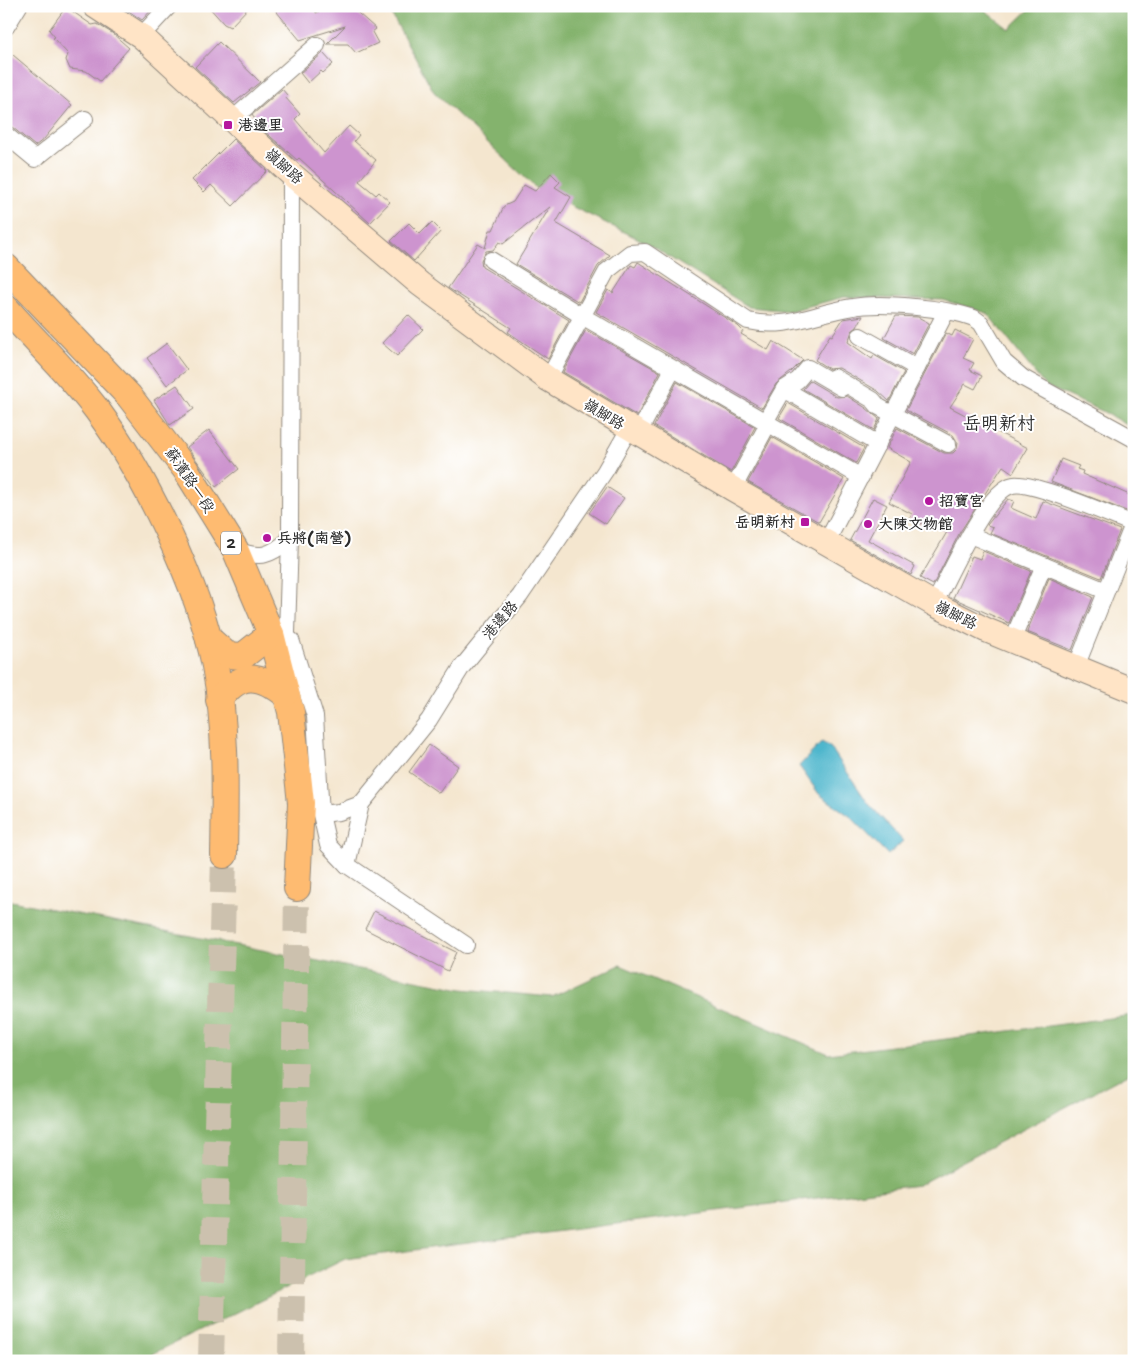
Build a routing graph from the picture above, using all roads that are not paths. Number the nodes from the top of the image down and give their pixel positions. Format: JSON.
{"nodes":[{"id":1,"x":19,"y":6,"type":"edge"},
{"id":2,"x":95,"y":6,"type":"edge"},
{"id":3,"x":169,"y":6,"type":"edge"},
{"id":4,"x":6,"y":26,"type":"edge"},
{"id":5,"x":141,"y":36,"type":"junction"},
{"id":6,"x":317,"y":45,"type":"dead end"},
{"id":7,"x":85,"y":119,"type":"dead end"},
{"id":8,"x":233,"y":119,"type":"junction"},
{"id":9,"x":6,"y":135,"type":"edge"},
{"id":10,"x":291,"y":174,"type":"junction"},
{"id":11,"x":491,"y":260,"type":"dead end"},
{"id":12,"x":6,"y":267,"type":"edge"},
{"id":13,"x":6,"y":308,"type":"edge"},
{"id":14,"x":946,"y":312,"type":"junction"},
{"id":15,"x":582,"y":316,"type":"junction"},
{"id":16,"x":860,"y":336,"type":"dead end"},
{"id":17,"x":917,"y":368,"type":"junction"},
{"id":18,"x":673,"y":369,"type":"junction"},
{"id":19,"x":834,"y":378,"type":"dead end"},
{"id":20,"x":548,"y":379,"type":"junction"},
{"id":21,"x":784,"y":388,"type":"junction"},
{"id":22,"x":852,"y":395,"type":"dead end"},
{"id":23,"x":894,"y":414,"type":"junction"},
{"id":24,"x":766,"y":423,"type":"junction"},
{"id":25,"x":634,"y":431,"type":"junction"},
{"id":26,"x":1134,"y":439,"type":"edge"},
{"id":27,"x":878,"y":444,"type":"junction"},
{"id":28,"x":948,"y":444,"type":"dead end"},
{"id":29,"x":860,"y":477,"type":"junction"},
{"id":30,"x":732,"y":489,"type":"junction"},
{"id":31,"x":1133,"y":523,"type":"edge"},
{"id":32,"x":970,"y":535,"type":"junction"},
{"id":33,"x":290,"y":539,"type":"junction"},
{"id":34,"x":826,"y":543,"type":"junction"},
{"id":35,"x":235,"y":549,"type":"junction"},
{"id":36,"x":1044,"y":565,"type":"junction"},
{"id":37,"x":1106,"y":590,"type":"junction"},
{"id":38,"x":934,"y":604,"type":"junction"},
{"id":39,"x":279,"y":631,"type":"junction"},
{"id":40,"x":210,"y":639,"type":"junction"},
{"id":41,"x":1012,"y":641,"type":"junction"},
{"id":42,"x":1076,"y":667,"type":"junction"},
{"id":43,"x":1134,"y":691,"type":"edge"},
{"id":44,"x":285,"y":694,"type":"junction"},
{"id":45,"x":220,"y":700,"type":"junction"},
{"id":46,"x":361,"y":804,"type":"junction"},
{"id":47,"x":321,"y":814,"type":"junction"},
{"id":48,"x":224,"y":855,"type":"tunnel mouth"},
{"id":49,"x":347,"y":865,"type":"junction"},
{"id":50,"x":297,"y":888,"type":"tunnel mouth"},
{"id":51,"x":466,"y":945,"type":"dead end"}],
"edges":[{"from":1,"to":4,"type":"street"},
{"from":2,"to":5,"type":"street","name":"嶺腳路"},
{"from":3,"to":5,"type":"street"},
{"from":5,"to":8,"type":"street","name":"嶺腳路"},
{"from":6,"to":8,"type":"street"},
{"from":7,"to":9,"type":"street"},
{"from":8,"to":10,"type":"street","name":"嶺腳路"},
{"from":10,"to":20,"type":"street","name":"嶺腳路"},
{"from":10,"to":33,"type":"street"},
{"from":11,"to":15,"type":"street"},
{"from":12,"to":35,"type":"main road","name":"蘇濱路一段","number":"2"},
{"from":13,"to":40,"type":"main road"},
{"from":14,"to":15,"type":"street"},
{"from":14,"to":17,"type":"street"},
{"from":14,"to":26,"type":"street"},
{"from":15,"to":18,"type":"street"},
{"from":15,"to":20,"type":"street"},
{"from":16,"to":17,"type":"street"},
{"from":17,"to":23,"type":"street"},
{"from":18,"to":24,"type":"street"},
{"from":18,"to":25,"type":"street","name":"港邊路"},
{"from":19,"to":23,"type":"street"},
{"from":20,"to":25,"type":"street","name":"嶺腳路"},
{"from":21,"to":22,"type":"street"},
{"from":21,"to":24,"type":"street"},
{"from":21,"to":27,"type":"street"},
{"from":23,"to":27,"type":"street"},
{"from":23,"to":28,"type":"street"},
{"from":24,"to":29,"type":"street"},
{"from":24,"to":30,"type":"street"},
{"from":25,"to":30,"type":"street","name":"嶺腳路"},
{"from":25,"to":46,"type":"street","name":"港邊路"},
{"from":27,"to":29,"type":"street"},
{"from":29,"to":34,"type":"street"},
{"from":30,"to":34,"type":"street","name":"嶺腳路"},
{"from":31,"to":32,"type":"street"},
{"from":31,"to":37,"type":"street"},
{"from":32,"to":36,"type":"street"},
{"from":32,"to":38,"type":"street"},
{"from":33,"to":35,"type":"street"},
{"from":33,"to":39,"type":"street"},
{"from":34,"to":38,"type":"street","name":"嶺腳路"},
{"from":35,"to":39,"type":"main road","name":"蘇濱路一段","number":"2"},
{"from":36,"to":37,"type":"street"},
{"from":36,"to":41,"type":"street"},
{"from":37,"to":42,"type":"street"},
{"from":38,"to":41,"type":"street","name":"嶺腳路"},
{"from":39,"to":40,"type":"main road"},
{"from":39,"to":44,"type":"main road","name":"蘇濱路一段","number":"2"},
{"from":39,"to":47,"type":"street"},
{"from":40,"to":45,"type":"main road"},
{"from":41,"to":42,"type":"street","name":"嶺腳路"},
{"from":42,"to":43,"type":"street","name":"嶺腳路"},
{"from":44,"to":45,"type":"main road"},
{"from":44,"to":50,"type":"main road","name":"蘇濱路一段","number":"2"},
{"from":45,"to":48,"type":"main road"},
{"from":46,"to":47,"type":"street"},
{"from":46,"to":49,"type":"street"},
{"from":47,"to":49,"type":"street"},
{"from":49,"to":51,"type":"street"}]}
